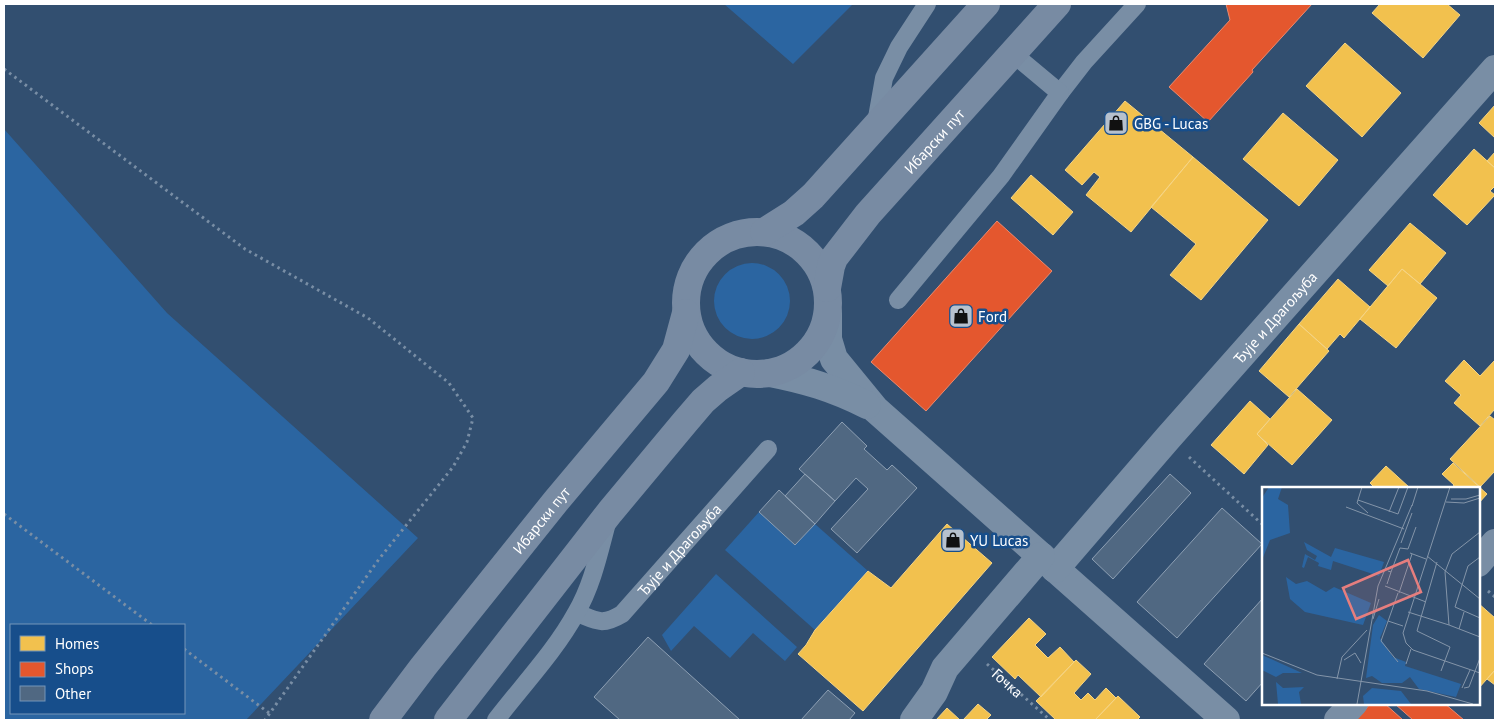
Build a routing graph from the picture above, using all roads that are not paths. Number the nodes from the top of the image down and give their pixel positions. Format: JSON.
{"nodes":[{"id":1,"x":927,"y":4,"type":"edge"},
{"id":2,"x":986,"y":4,"type":"edge"},
{"id":3,"x":1057,"y":4,"type":"edge"},
{"id":4,"x":1137,"y":4,"type":"edge"},
{"id":5,"x":1012,"y":53,"type":"junction"},
{"id":6,"x":1495,"y":69,"type":"edge"},
{"id":7,"x":1060,"y":93,"type":"junction"},
{"id":8,"x":876,"y":125,"type":"junction"},
{"id":9,"x":764,"y":232,"type":"junction"},
{"id":10,"x":828,"y":300,"type":"junction"},
{"id":11,"x":898,"y":300,"type":"dead end"},
{"id":12,"x":686,"y":313,"type":"junction"},
{"id":13,"x":741,"y":372,"type":"junction"},
{"id":14,"x":770,"y":373,"type":"junction"},
{"id":15,"x":875,"y":408,"type":"junction"},
{"id":16,"x":768,"y":449,"type":"dead end"},
{"id":17,"x":610,"y":512,"type":"junction"},
{"id":18,"x":1495,"y":543,"type":"edge"},
{"id":19,"x":1048,"y":562,"type":"junction"},
{"id":20,"x":1479,"y":562,"type":"edge"},
{"id":21,"x":577,"y":613,"type":"junction"},
{"id":22,"x":1353,"y":704,"type":"edge"},
{"id":23,"x":383,"y":720,"type":"edge"},
{"id":24,"x":448,"y":720,"type":"edge"},
{"id":25,"x":496,"y":720,"type":"edge"},
{"id":26,"x":914,"y":720,"type":"edge"},
{"id":27,"x":1226,"y":720,"type":"edge"},
{"id":28,"x":1338,"y":720,"type":"edge"}],
"edges":[{"from":1,"to":8,"type":"lane"},
{"from":2,"to":8,"type":"main road"},
{"from":3,"to":5,"type":"main road","name":"Ибарски пут"},
{"from":4,"to":7,"type":"lane"},
{"from":5,"to":7,"type":"lane"},
{"from":5,"to":10,"type":"main road","name":"Ибарски пут"},
{"from":6,"to":19,"type":"street","name":"Ђује и Драгољуба"},
{"from":7,"to":11,"type":"lane"},
{"from":8,"to":9,"type":"main road"},
{"from":9,"to":10,"type":"main road"},
{"from":9,"to":12,"type":"main road"},
{"from":10,"to":14,"type":"main road"},
{"from":10,"to":15,"type":"street"},
{"from":12,"to":13,"type":"main road"},
{"from":12,"to":23,"type":"main road","name":"Ибарски пут"},
{"from":13,"to":14,"type":"main road"},
{"from":13,"to":17,"type":"main road"},
{"from":14,"to":15,"type":"street"},
{"from":15,"to":19,"type":"street"},
{"from":16,"to":21,"type":"lane","name":"Ђује и Драгољуба"},
{"from":17,"to":21,"type":"lane"},
{"from":17,"to":24,"type":"main road"},
{"from":18,"to":20,"type":"street"},
{"from":19,"to":26,"type":"street","name":"Ђује и Драгољуба"},
{"from":19,"to":27,"type":"street"},
{"from":21,"to":25,"type":"lane"},
{"from":22,"to":28,"type":"street"}]}
